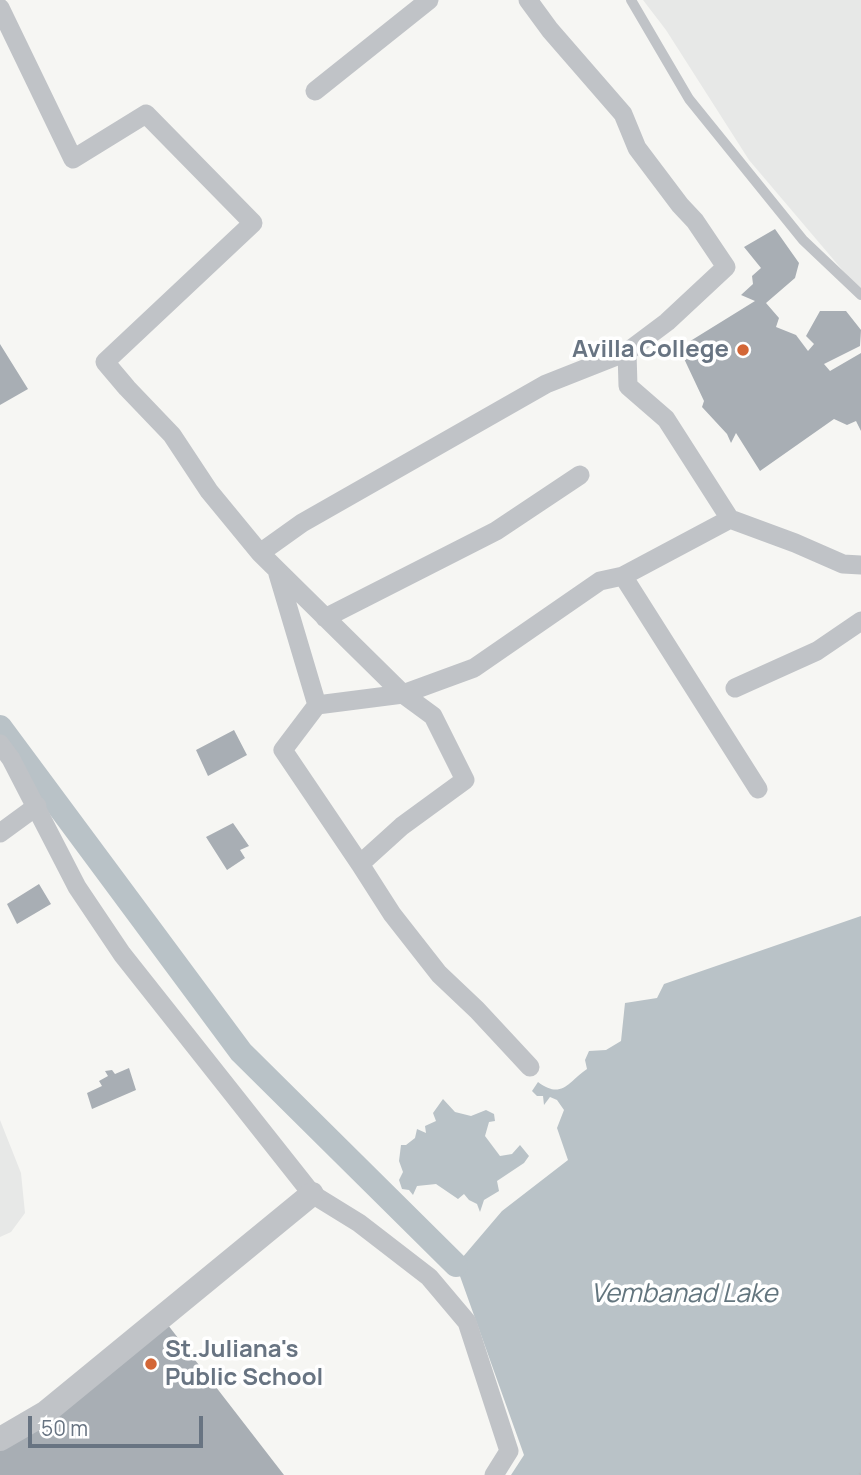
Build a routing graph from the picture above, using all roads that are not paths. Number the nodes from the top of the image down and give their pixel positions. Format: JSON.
{"nodes":[{"id":1,"x":429,"y":0,"type":"edge"},
{"id":2,"x":528,"y":0,"type":"edge"},
{"id":3,"x":631,"y":0,"type":"edge"},
{"id":4,"x":0,"y":8,"type":"edge"},
{"id":5,"x":315,"y":91,"type":"dead end"},
{"id":6,"x":861,"y":295,"type":"edge"},
{"id":7,"x":627,"y":352,"type":"junction"},
{"id":8,"x":580,"y":475,"type":"dead end"},
{"id":9,"x":730,"y":519,"type":"junction"},
{"id":10,"x":260,"y":553,"type":"junction"},
{"id":11,"x":861,"y":565,"type":"edge"},
{"id":12,"x":276,"y":570,"type":"junction"},
{"id":13,"x":623,"y":576,"type":"junction"},
{"id":14,"x":326,"y":618,"type":"junction"},
{"id":15,"x":861,"y":621,"type":"edge"},
{"id":16,"x":735,"y":688,"type":"dead end"},
{"id":17,"x":403,"y":694,"type":"junction"},
{"id":18,"x":317,"y":705,"type":"junction"},
{"id":19,"x":0,"y":744,"type":"edge"},
{"id":20,"x":758,"y":789,"type":"dead end"},
{"id":21,"x":37,"y":806,"type":"junction"},
{"id":22,"x":0,"y":833,"type":"edge"},
{"id":23,"x":360,"y":864,"type":"junction"},
{"id":24,"x":530,"y":1067,"type":"dead end"},
{"id":25,"x":312,"y":1194,"type":"junction"},
{"id":26,"x":0,"y":1439,"type":"edge"},
{"id":27,"x":494,"y":1475,"type":"edge"}],
"edges":[{"from":1,"to":5,"type":"street"},
{"from":2,"to":7,"type":"street"},
{"from":3,"to":6,"type":"lane"},
{"from":4,"to":10,"type":"street"},
{"from":7,"to":9,"type":"street"},
{"from":7,"to":10,"type":"street"},
{"from":8,"to":14,"type":"street"},
{"from":9,"to":11,"type":"street"},
{"from":9,"to":13,"type":"street"},
{"from":10,"to":12,"type":"street"},
{"from":12,"to":14,"type":"street"},
{"from":12,"to":18,"type":"street"},
{"from":13,"to":17,"type":"street"},
{"from":13,"to":20,"type":"street"},
{"from":14,"to":17,"type":"street"},
{"from":15,"to":16,"type":"street"},
{"from":17,"to":18,"type":"street"},
{"from":17,"to":23,"type":"street"},
{"from":18,"to":23,"type":"street"},
{"from":19,"to":21,"type":"street"},
{"from":21,"to":22,"type":"street"},
{"from":21,"to":25,"type":"street"},
{"from":23,"to":24,"type":"street"},
{"from":25,"to":26,"type":"street"},
{"from":25,"to":27,"type":"street"}]}
